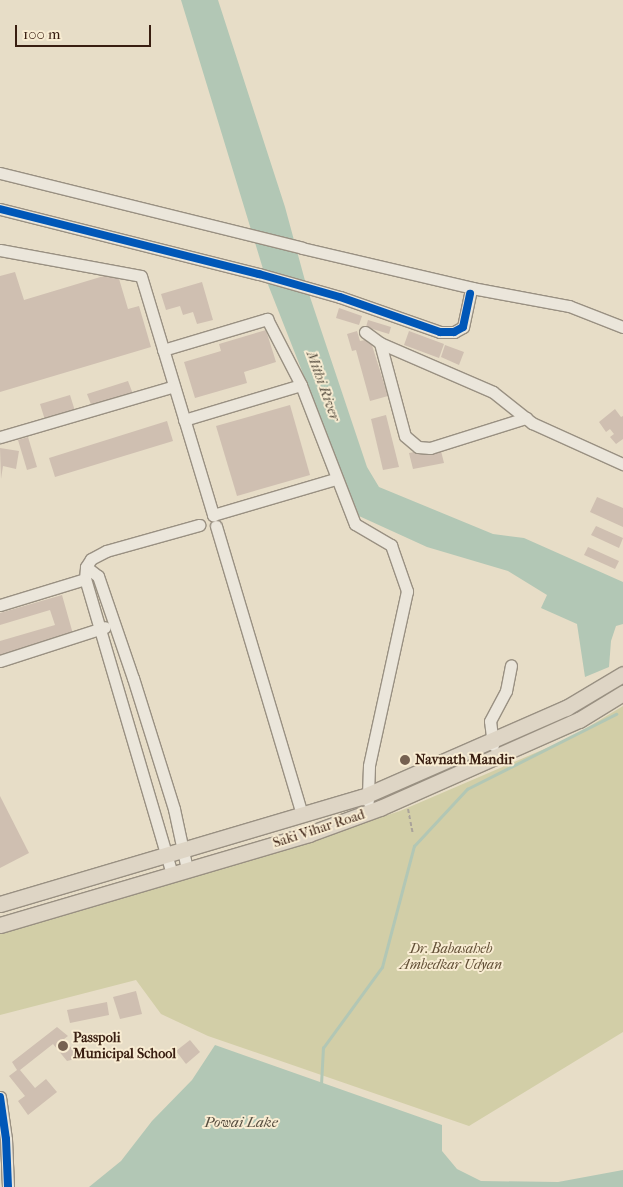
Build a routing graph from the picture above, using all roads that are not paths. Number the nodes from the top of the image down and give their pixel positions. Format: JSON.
{"nodes":[{"id":1,"x":0,"y":173,"type":"edge"},
{"id":2,"x":0,"y":209,"type":"edge"},
{"id":3,"x":0,"y":250,"type":"edge"},
{"id":4,"x":470,"y":294,"type":"dead end"},
{"id":5,"x":623,"y":327,"type":"edge"},
{"id":6,"x":366,"y":332,"type":"dead end"},
{"id":7,"x":380,"y":343,"type":"junction"},
{"id":8,"x":163,"y":350,"type":"junction"},
{"id":9,"x":301,"y":385,"type":"junction"},
{"id":10,"x":174,"y":386,"type":"junction"},
{"id":11,"x":526,"y":418,"type":"junction"},
{"id":12,"x":184,"y":420,"type":"junction"},
{"id":13,"x":0,"y":437,"type":"edge"},
{"id":14,"x":623,"y":464,"type":"edge"},
{"id":15,"x":335,"y":479,"type":"junction"},
{"id":16,"x":199,"y":525,"type":"dead end"},
{"id":17,"x":216,"y":526,"type":"dead end"},
{"id":18,"x":86,"y":567,"type":"junction"},
{"id":19,"x":84,"y":579,"type":"junction"},
{"id":20,"x":0,"y":605,"type":"edge"},
{"id":21,"x":114,"y":624,"type":"junction"},
{"id":22,"x":100,"y":630,"type":"junction"},
{"id":23,"x":0,"y":661,"type":"edge"},
{"id":24,"x":511,"y":665,"type":"dead end"},
{"id":25,"x":623,"y":674,"type":"edge"},
{"id":26,"x":133,"y":678,"type":"junction"},
{"id":27,"x":116,"y":684,"type":"junction"},
{"id":28,"x":606,"y":684,"type":"junction"},
{"id":29,"x":618,"y":696,"type":"edge"},
{"id":30,"x":541,"y":719,"type":"junction"},
{"id":31,"x":548,"y":734,"type":"junction"},
{"id":32,"x":492,"y":741,"type":"junction"},
{"id":33,"x":497,"y":756,"type":"junction"},
{"id":34,"x":160,"y":765,"type":"junction"},
{"id":35,"x":142,"y":770,"type":"junction"},
{"id":36,"x":368,"y":795,"type":"junction"},
{"id":37,"x":367,"y":813,"type":"junction"},
{"id":38,"x":302,"y":814,"type":"junction"},
{"id":39,"x":183,"y":850,"type":"junction"},
{"id":40,"x":167,"y":855,"type":"junction"},
{"id":41,"x":188,"y":869,"type":"junction"},
{"id":42,"x":172,"y":874,"type":"junction"},
{"id":43,"x":41,"y":892,"type":"junction"},
{"id":44,"x":0,"y":904,"type":"edge"},
{"id":45,"x":46,"y":911,"type":"junction"},
{"id":46,"x":0,"y":925,"type":"edge"},
{"id":47,"x":0,"y":1097,"type":"edge"},
{"id":48,"x":8,"y":1187,"type":"edge"}],
"edges":[{"from":1,"to":5,"type":"street"},
{"from":2,"to":4,"type":"street"},
{"from":3,"to":8,"type":"street"},
{"from":6,"to":7,"type":"street"},
{"from":7,"to":11,"type":"street"},
{"from":7,"to":11,"type":"street"},
{"from":8,"to":9,"type":"street"},
{"from":8,"to":10,"type":"street"},
{"from":9,"to":12,"type":"street"},
{"from":9,"to":15,"type":"street"},
{"from":10,"to":12,"type":"street"},
{"from":10,"to":13,"type":"street"},
{"from":11,"to":14,"type":"street"},
{"from":12,"to":15,"type":"street"},
{"from":15,"to":36,"type":"street"},
{"from":16,"to":18,"type":"street"},
{"from":17,"to":38,"type":"street"},
{"from":18,"to":19,"type":"street"},
{"from":18,"to":21,"type":"street"},
{"from":19,"to":20,"type":"street"},
{"from":19,"to":22,"type":"street"},
{"from":21,"to":22,"type":"street"},
{"from":21,"to":26,"type":"street"},
{"from":22,"to":23,"type":"street"},
{"from":22,"to":27,"type":"street"},
{"from":24,"to":32,"type":"street"},
{"from":25,"to":28,"type":"main road","name":"Saki Vihar Road"},
{"from":26,"to":27,"type":"street"},
{"from":26,"to":34,"type":"street"},
{"from":27,"to":35,"type":"street"},
{"from":28,"to":29,"type":"main road"},
{"from":28,"to":30,"type":"main road","name":"Saki Vihar Road"},
{"from":29,"to":31,"type":"main road","name":"Saki Vihar Road"},
{"from":30,"to":31,"type":"main road"},
{"from":30,"to":32,"type":"main road","name":"Saki Vihar Road"},
{"from":31,"to":33,"type":"main road","name":"Saki Vihar Road"},
{"from":32,"to":33,"type":"street"},
{"from":32,"to":36,"type":"main road","name":"Saki Vihar Road"},
{"from":33,"to":37,"type":"main road","name":"Saki Vihar Road"},
{"from":34,"to":35,"type":"street"},
{"from":34,"to":39,"type":"street"},
{"from":35,"to":40,"type":"street"},
{"from":36,"to":37,"type":"street"},
{"from":36,"to":38,"type":"main road","name":"Saki Vihar Road"},
{"from":37,"to":41,"type":"main road","name":"Saki Vihar Road"},
{"from":38,"to":39,"type":"main road","name":"Saki Vihar Road"},
{"from":39,"to":40,"type":"main road","name":"Saki Vihar Road"},
{"from":39,"to":41,"type":"street"},
{"from":40,"to":42,"type":"street"},
{"from":40,"to":43,"type":"main road","name":"Saki Vihar Road"},
{"from":41,"to":42,"type":"main road","name":"Saki Vihar Road"},
{"from":42,"to":45,"type":"main road","name":"Saki Vihar Road"},
{"from":43,"to":44,"type":"main road","name":"Saki Vihar Road"},
{"from":43,"to":45,"type":"main road"},
{"from":45,"to":46,"type":"main road","name":"Saki Vihar Road"},
{"from":47,"to":48,"type":"street"}]}
